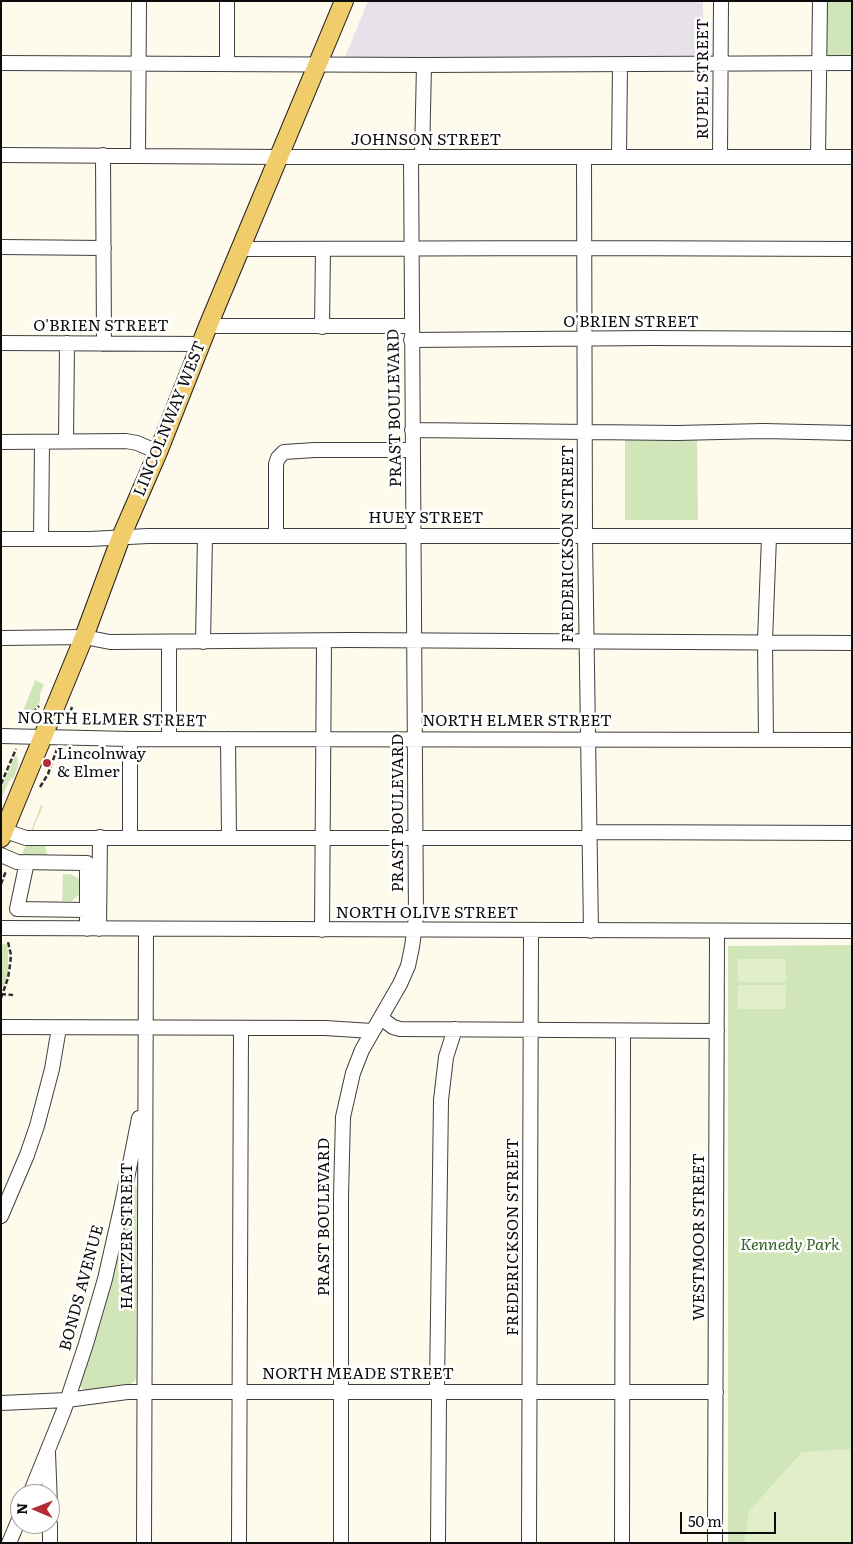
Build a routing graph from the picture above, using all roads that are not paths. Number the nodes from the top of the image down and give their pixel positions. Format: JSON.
{"nodes":[{"id":1,"x":139,"y":1,"type":"edge"},
{"id":2,"x":227,"y":1,"type":"edge"},
{"id":3,"x":344,"y":1,"type":"edge"},
{"id":4,"x":721,"y":1,"type":"edge"},
{"id":5,"x":820,"y":1,"type":"edge"},
{"id":6,"x":1,"y":62,"type":"edge"},
{"id":7,"x":819,"y":62,"type":"junction"},
{"id":8,"x":227,"y":63,"type":"junction"},
{"id":9,"x":720,"y":63,"type":"junction"},
{"id":10,"x":852,"y":63,"type":"edge"},
{"id":11,"x":138,"y":64,"type":"junction"},
{"id":12,"x":317,"y":64,"type":"junction"},
{"id":13,"x":424,"y":65,"type":"junction"},
{"id":14,"x":620,"y":65,"type":"junction"},
{"id":15,"x":103,"y":154,"type":"junction"},
{"id":16,"x":1,"y":155,"type":"edge"},
{"id":17,"x":138,"y":155,"type":"junction"},
{"id":18,"x":278,"y":157,"type":"junction"},
{"id":19,"x":416,"y":157,"type":"junction"},
{"id":20,"x":584,"y":157,"type":"junction"},
{"id":21,"x":619,"y":157,"type":"junction"},
{"id":22,"x":720,"y":157,"type":"junction"},
{"id":23,"x":818,"y":157,"type":"junction"},
{"id":24,"x":852,"y":157,"type":"edge"},
{"id":25,"x":1,"y":247,"type":"edge"},
{"id":26,"x":104,"y":248,"type":"junction"},
{"id":27,"x":411,"y":248,"type":"junction"},
{"id":28,"x":584,"y":248,"type":"junction"},
{"id":29,"x":240,"y":249,"type":"junction"},
{"id":30,"x":322,"y":249,"type":"junction"},
{"id":31,"x":852,"y":249,"type":"edge"},
{"id":32,"x":208,"y":326,"type":"junction"},
{"id":33,"x":322,"y":327,"type":"junction"},
{"id":34,"x":411,"y":333,"type":"junction"},
{"id":35,"x":585,"y":339,"type":"junction"},
{"id":36,"x":852,"y":339,"type":"edge"},
{"id":37,"x":1,"y":343,"type":"edge"},
{"id":38,"x":67,"y":344,"type":"junction"},
{"id":39,"x":104,"y":344,"type":"junction"},
{"id":40,"x":201,"y":344,"type":"junction"},
{"id":41,"x":412,"y":430,"type":"junction"},
{"id":42,"x":585,"y":432,"type":"junction"},
{"id":43,"x":852,"y":432,"type":"edge"},
{"id":44,"x":66,"y":441,"type":"junction"},
{"id":45,"x":1,"y":442,"type":"edge"},
{"id":46,"x":42,"y":443,"type":"junction"},
{"id":47,"x":413,"y":450,"type":"junction"},
{"id":48,"x":158,"y":452,"type":"junction"},
{"id":49,"x":205,"y":536,"type":"junction"},
{"id":50,"x":276,"y":536,"type":"junction"},
{"id":51,"x":414,"y":536,"type":"junction"},
{"id":52,"x":584,"y":536,"type":"junction"},
{"id":53,"x":768,"y":536,"type":"junction"},
{"id":54,"x":852,"y":536,"type":"edge"},
{"id":55,"x":121,"y":537,"type":"junction"},
{"id":56,"x":1,"y":539,"type":"edge"},
{"id":57,"x":41,"y":539,"type":"junction"},
{"id":58,"x":84,"y":637,"type":"junction"},
{"id":59,"x":1,"y":638,"type":"edge"},
{"id":60,"x":324,"y":641,"type":"junction"},
{"id":61,"x":414,"y":641,"type":"junction"},
{"id":62,"x":764,"y":641,"type":"junction"},
{"id":63,"x":169,"y":642,"type":"junction"},
{"id":64,"x":203,"y":642,"type":"junction"},
{"id":65,"x":586,"y":642,"type":"junction"},
{"id":66,"x":852,"y":642,"type":"edge"},
{"id":67,"x":1,"y":736,"type":"edge"},
{"id":68,"x":44,"y":737,"type":"junction"},
{"id":69,"x":130,"y":739,"type":"junction"},
{"id":70,"x":168,"y":739,"type":"junction"},
{"id":71,"x":228,"y":739,"type":"junction"},
{"id":72,"x":324,"y":739,"type":"junction"},
{"id":73,"x":416,"y":739,"type":"junction"},
{"id":74,"x":588,"y":739,"type":"junction"},
{"id":75,"x":766,"y":740,"type":"junction"},
{"id":76,"x":852,"y":740,"type":"edge"},
{"id":77,"x":852,"y":832,"type":"edge"},
{"id":78,"x":3,"y":835,"type":"edge"},
{"id":79,"x":589,"y":835,"type":"junction"},
{"id":80,"x":100,"y":837,"type":"junction"},
{"id":81,"x":130,"y":838,"type":"junction"},
{"id":82,"x":229,"y":838,"type":"junction"},
{"id":83,"x":323,"y":838,"type":"junction"},
{"id":84,"x":416,"y":838,"type":"junction"},
{"id":85,"x":6,"y":857,"type":"edge"},
{"id":86,"x":27,"y":862,"type":"junction"},
{"id":87,"x":87,"y":910,"type":"junction"},
{"id":88,"x":1,"y":928,"type":"edge"},
{"id":89,"x":93,"y":929,"type":"junction"},
{"id":90,"x":146,"y":929,"type":"junction"},
{"id":91,"x":322,"y":930,"type":"junction"},
{"id":92,"x":414,"y":930,"type":"junction"},
{"id":93,"x":531,"y":931,"type":"junction"},
{"id":94,"x":590,"y":931,"type":"junction"},
{"id":95,"x":717,"y":931,"type":"junction"},
{"id":96,"x":852,"y":931,"type":"edge"},
{"id":97,"x":381,"y":1018,"type":"junction"},
{"id":98,"x":1,"y":1027,"type":"edge"},
{"id":99,"x":59,"y":1028,"type":"junction"},
{"id":100,"x":145,"y":1029,"type":"junction"},
{"id":101,"x":241,"y":1029,"type":"junction"},
{"id":102,"x":455,"y":1029,"type":"junction"},
{"id":103,"x":530,"y":1029,"type":"junction"},
{"id":104,"x":372,"y":1031,"type":"junction"},
{"id":105,"x":623,"y":1031,"type":"junction"},
{"id":106,"x":717,"y":1031,"type":"junction"},
{"id":107,"x":145,"y":1085,"type":"junction"},
{"id":108,"x":1,"y":1216,"type":"edge"},
{"id":109,"x":341,"y":1391,"type":"junction"},
{"id":110,"x":143,"y":1392,"type":"junction"},
{"id":111,"x":238,"y":1392,"type":"junction"},
{"id":112,"x":438,"y":1392,"type":"junction"},
{"id":113,"x":530,"y":1392,"type":"junction"},
{"id":114,"x":716,"y":1392,"type":"junction"},
{"id":115,"x":622,"y":1393,"type":"junction"},
{"id":116,"x":67,"y":1400,"type":"junction"},
{"id":117,"x":1,"y":1403,"type":"edge"},
{"id":118,"x":48,"y":1450,"type":"junction"},
{"id":119,"x":34,"y":1484,"type":"edge"},
{"id":120,"x":49,"y":1484,"type":"edge"},
{"id":121,"x":144,"y":1543,"type":"edge"},
{"id":122,"x":239,"y":1543,"type":"edge"},
{"id":123,"x":341,"y":1543,"type":"edge"},
{"id":124,"x":438,"y":1543,"type":"edge"},
{"id":125,"x":529,"y":1543,"type":"edge"},
{"id":126,"x":622,"y":1543,"type":"edge"},
{"id":127,"x":715,"y":1543,"type":"edge"}],
"edges":[{"from":1,"to":11,"type":"street"},
{"from":2,"to":8,"type":"street"},
{"from":3,"to":12,"type":"main road","name":"LINCOLNWAY WEST"},
{"from":4,"to":9,"type":"street","name":"RUPEL STREET"},
{"from":5,"to":7,"type":"street"},
{"from":6,"to":11,"type":"street"},
{"from":7,"to":9,"type":"street"},
{"from":7,"to":10,"type":"street"},
{"from":7,"to":23,"type":"street"},
{"from":8,"to":11,"type":"street"},
{"from":8,"to":12,"type":"street"},
{"from":9,"to":14,"type":"street"},
{"from":9,"to":22,"type":"street","name":"RUPEL STREET"},
{"from":11,"to":17,"type":"street"},
{"from":12,"to":13,"type":"street"},
{"from":12,"to":18,"type":"main road","name":"LINCOLNWAY WEST"},
{"from":13,"to":14,"type":"street"},
{"from":13,"to":19,"type":"street","name":"PRAST BOULEVARD"},
{"from":14,"to":21,"type":"street"},
{"from":15,"to":16,"type":"street","name":"JOHNSON STREET"},
{"from":15,"to":17,"type":"street","name":"JOHNSON STREET"},
{"from":15,"to":26,"type":"street"},
{"from":17,"to":18,"type":"street","name":"JOHNSON STREET"},
{"from":18,"to":19,"type":"street","name":"JOHNSON STREET"},
{"from":18,"to":29,"type":"main road","name":"LINCOLNWAY WEST"},
{"from":19,"to":20,"type":"street","name":"JOHNSON STREET"},
{"from":19,"to":27,"type":"street","name":"PRAST BOULEVARD"},
{"from":20,"to":21,"type":"street","name":"JOHNSON STREET"},
{"from":20,"to":28,"type":"street","name":"FREDERICKSON STREET"},
{"from":21,"to":22,"type":"street","name":"JOHNSON STREET"},
{"from":22,"to":23,"type":"street","name":"JOHNSON STREET"},
{"from":23,"to":24,"type":"street","name":"JOHNSON STREET"},
{"from":25,"to":26,"type":"street"},
{"from":26,"to":39,"type":"street"},
{"from":27,"to":28,"type":"street"},
{"from":27,"to":30,"type":"street"},
{"from":27,"to":34,"type":"street","name":"PRAST BOULEVARD"},
{"from":28,"to":31,"type":"street"},
{"from":28,"to":35,"type":"street","name":"FREDERICKSON STREET"},
{"from":29,"to":30,"type":"street"},
{"from":29,"to":32,"type":"main road","name":"LINCOLNWAY WEST"},
{"from":30,"to":33,"type":"street"},
{"from":32,"to":33,"type":"street","name":"O'BRIEN STREET"},
{"from":32,"to":40,"type":"main road","name":"LINCOLNWAY WEST"},
{"from":33,"to":34,"type":"street","name":"O'BRIEN STREET"},
{"from":34,"to":35,"type":"street","name":"O'BRIEN STREET"},
{"from":34,"to":41,"type":"street","name":"PRAST BOULEVARD"},
{"from":35,"to":36,"type":"street","name":"O'BRIEN STREET"},
{"from":35,"to":42,"type":"street","name":"FREDERICKSON STREET"},
{"from":37,"to":38,"type":"street","name":"O'BRIEN STREET"},
{"from":38,"to":39,"type":"street","name":"O'BRIEN STREET"},
{"from":38,"to":44,"type":"street"},
{"from":39,"to":40,"type":"street","name":"O'BRIEN STREET"},
{"from":40,"to":48,"type":"main road","name":"LINCOLNWAY WEST"},
{"from":41,"to":42,"type":"street"},
{"from":41,"to":47,"type":"street","name":"PRAST BOULEVARD"},
{"from":42,"to":43,"type":"street"},
{"from":42,"to":52,"type":"street","name":"FREDERICKSON STREET"},
{"from":44,"to":46,"type":"street"},
{"from":44,"to":48,"type":"street"},
{"from":45,"to":46,"type":"street"},
{"from":46,"to":57,"type":"street"},
{"from":47,"to":50,"type":"street"},
{"from":47,"to":51,"type":"street","name":"PRAST BOULEVARD"},
{"from":48,"to":55,"type":"main road","name":"LINCOLNWAY WEST"},
{"from":49,"to":50,"type":"street","name":"HUEY STREET"},
{"from":49,"to":55,"type":"street","name":"HUEY STREET"},
{"from":49,"to":64,"type":"street"},
{"from":50,"to":51,"type":"street","name":"HUEY STREET"},
{"from":51,"to":52,"type":"street","name":"HUEY STREET"},
{"from":51,"to":61,"type":"street","name":"PRAST BOULEVARD"},
{"from":52,"to":53,"type":"street","name":"HUEY STREET"},
{"from":52,"to":65,"type":"street","name":"FREDERICKSON STREET"},
{"from":53,"to":54,"type":"street","name":"HUEY STREET"},
{"from":53,"to":62,"type":"street"},
{"from":55,"to":57,"type":"street","name":"HUEY STREET"},
{"from":55,"to":58,"type":"main road","name":"LINCOLNWAY WEST"},
{"from":56,"to":57,"type":"street","name":"HUEY STREET"},
{"from":58,"to":59,"type":"street"},
{"from":58,"to":63,"type":"street"},
{"from":58,"to":68,"type":"main road","name":"LINCOLNWAY WEST"},
{"from":60,"to":61,"type":"street"},
{"from":60,"to":64,"type":"street"},
{"from":60,"to":72,"type":"street"},
{"from":61,"to":65,"type":"street"},
{"from":61,"to":73,"type":"street","name":"PRAST BOULEVARD"},
{"from":62,"to":65,"type":"street"},
{"from":62,"to":66,"type":"street"},
{"from":62,"to":75,"type":"street"},
{"from":63,"to":64,"type":"street"},
{"from":63,"to":70,"type":"street"},
{"from":65,"to":74,"type":"street","name":"FREDERICKSON STREET"},
{"from":67,"to":68,"type":"street","name":"NORTH ELMER STREET"},
{"from":68,"to":69,"type":"street","name":"NORTH ELMER STREET"},
{"from":68,"to":78,"type":"main road","name":"LINCOLNWAY WEST"},
{"from":69,"to":70,"type":"street","name":"NORTH ELMER STREET"},
{"from":69,"to":81,"type":"street"},
{"from":70,"to":71,"type":"street","name":"NORTH ELMER STREET"},
{"from":71,"to":72,"type":"street","name":"NORTH ELMER STREET"},
{"from":71,"to":82,"type":"street"},
{"from":72,"to":73,"type":"street","name":"NORTH ELMER STREET"},
{"from":72,"to":83,"type":"street"},
{"from":73,"to":74,"type":"street","name":"NORTH ELMER STREET"},
{"from":73,"to":84,"type":"street","name":"PRAST BOULEVARD"},
{"from":74,"to":75,"type":"street","name":"NORTH ELMER STREET"},
{"from":74,"to":79,"type":"street","name":"FREDERICKSON STREET"},
{"from":75,"to":76,"type":"street","name":"NORTH ELMER STREET"},
{"from":77,"to":79,"type":"street"},
{"from":78,"to":80,"type":"street"},
{"from":79,"to":84,"type":"street"},
{"from":79,"to":94,"type":"street","name":"FREDERICKSON STREET"},
{"from":80,"to":81,"type":"street"},
{"from":80,"to":89,"type":"street"},
{"from":81,"to":82,"type":"street"},
{"from":82,"to":83,"type":"street"},
{"from":83,"to":84,"type":"street"},
{"from":83,"to":91,"type":"street"},
{"from":84,"to":92,"type":"street","name":"PRAST BOULEVARD"},
{"from":85,"to":86,"type":"street"},
{"from":86,"to":87,"type":"street"},
{"from":86,"to":87,"type":"street"},
{"from":87,"to":89,"type":"street"},
{"from":88,"to":89,"type":"street","name":"NORTH OLIVE STREET"},
{"from":89,"to":90,"type":"street","name":"NORTH OLIVE STREET"},
{"from":90,"to":91,"type":"street","name":"NORTH OLIVE STREET"},
{"from":90,"to":100,"type":"street","name":"HARTZER STREET"},
{"from":91,"to":92,"type":"street","name":"NORTH OLIVE STREET"},
{"from":92,"to":93,"type":"street","name":"NORTH OLIVE STREET"},
{"from":92,"to":97,"type":"street","name":"PRAST BOULEVARD"},
{"from":93,"to":94,"type":"street","name":"NORTH OLIVE STREET"},
{"from":93,"to":103,"type":"street","name":"FREDERICKSON STREET"},
{"from":94,"to":95,"type":"street","name":"NORTH OLIVE STREET"},
{"from":95,"to":96,"type":"street","name":"NORTH OLIVE STREET"},
{"from":95,"to":106,"type":"street","name":"WESTMOOR STREET"},
{"from":97,"to":102,"type":"street"},
{"from":97,"to":104,"type":"street","name":"PRAST BOULEVARD"},
{"from":98,"to":99,"type":"street"},
{"from":99,"to":100,"type":"street"},
{"from":99,"to":108,"type":"street"},
{"from":100,"to":101,"type":"street"},
{"from":100,"to":107,"type":"street","name":"HARTZER STREET"},
{"from":101,"to":104,"type":"street"},
{"from":101,"to":111,"type":"street"},
{"from":102,"to":103,"type":"street"},
{"from":102,"to":112,"type":"street"},
{"from":103,"to":105,"type":"street"},
{"from":103,"to":113,"type":"street","name":"FREDERICKSON STREET"},
{"from":104,"to":109,"type":"street","name":"PRAST BOULEVARD"},
{"from":105,"to":106,"type":"street"},
{"from":105,"to":115,"type":"street"},
{"from":106,"to":114,"type":"street","name":"WESTMOOR STREET"},
{"from":107,"to":110,"type":"street","name":"HARTZER STREET"},
{"from":107,"to":116,"type":"street","name":"BONDS AVENUE"},
{"from":109,"to":111,"type":"street","name":"NORTH MEADE STREET"},
{"from":109,"to":112,"type":"street","name":"NORTH MEADE STREET"},
{"from":109,"to":123,"type":"street","name":"PRAST BOULEVARD"},
{"from":110,"to":111,"type":"street","name":"NORTH MEADE STREET"},
{"from":110,"to":116,"type":"street","name":"NORTH MEADE STREET"},
{"from":110,"to":121,"type":"street","name":"HARTZER STREET"},
{"from":111,"to":122,"type":"street"},
{"from":112,"to":113,"type":"street","name":"NORTH MEADE STREET"},
{"from":112,"to":124,"type":"street"},
{"from":113,"to":115,"type":"street","name":"NORTH MEADE STREET"},
{"from":113,"to":125,"type":"street","name":"FREDERICKSON STREET"},
{"from":114,"to":115,"type":"street","name":"NORTH MEADE STREET"},
{"from":114,"to":127,"type":"street","name":"WESTMOOR STREET"},
{"from":115,"to":126,"type":"street"},
{"from":116,"to":117,"type":"street","name":"NORTH MEADE STREET"},
{"from":116,"to":118,"type":"street","name":"BONDS AVENUE"},
{"from":118,"to":119,"type":"street","name":"BONDS AVENUE"},
{"from":118,"to":120,"type":"street"}]}
